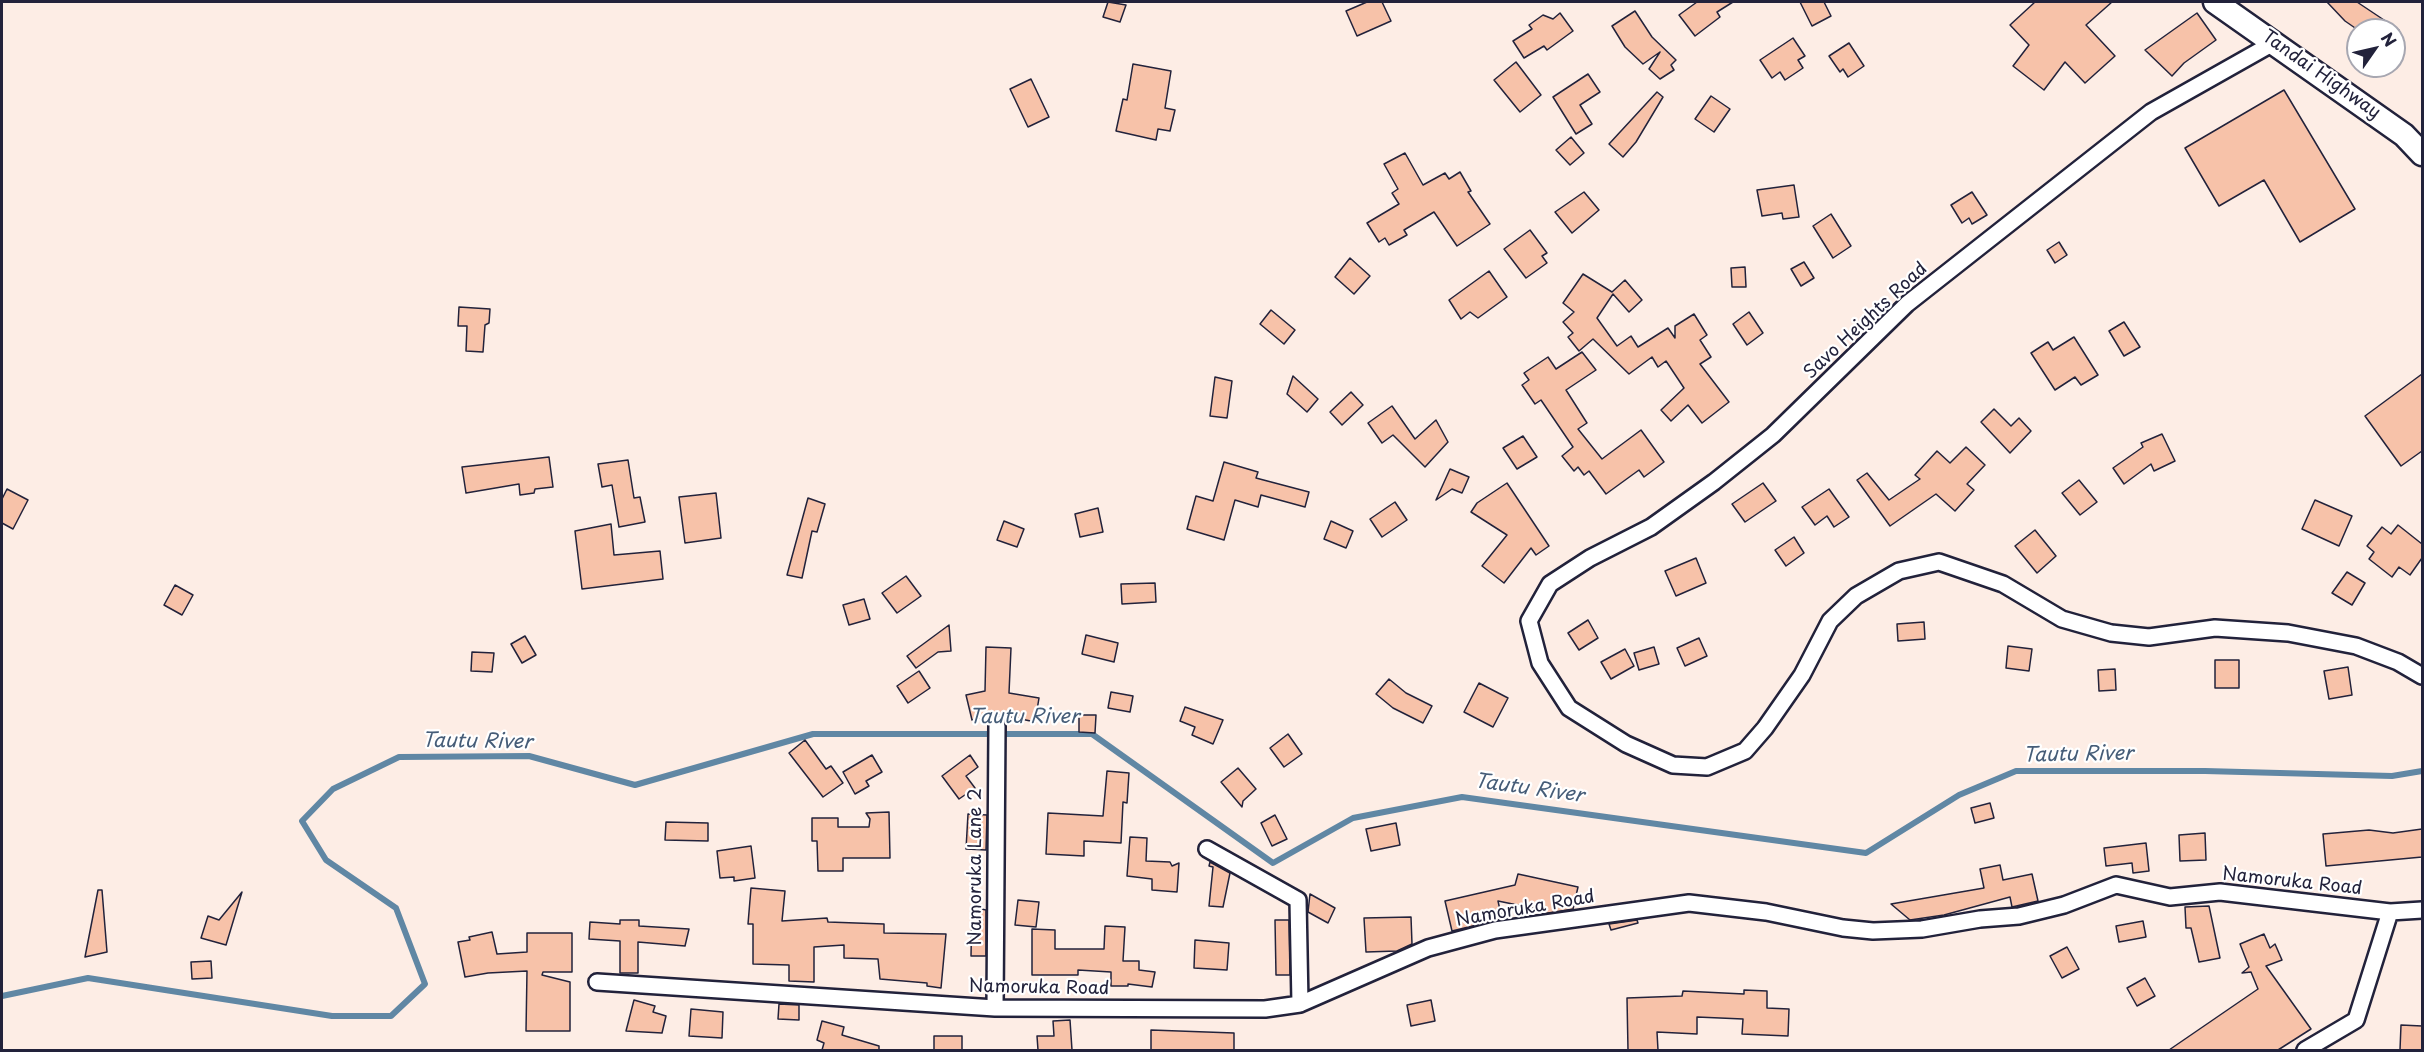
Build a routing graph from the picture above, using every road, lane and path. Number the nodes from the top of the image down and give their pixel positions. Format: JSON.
{"nodes":[{"id":1,"x":2215,"y":2,"type":"edge"},
{"id":2,"x":2272,"y":40,"type":"junction"},
{"id":3,"x":2422,"y":154,"type":"edge"},
{"id":4,"x":2422,"y":676,"type":"edge"},
{"id":5,"x":997,"y":726,"type":"dead end"},
{"id":6,"x":1207,"y":849,"type":"dead end"},
{"id":7,"x":2422,"y":910,"type":"edge"},
{"id":8,"x":2390,"y":912,"type":"junction"},
{"id":9,"x":597,"y":982,"type":"dead end"},
{"id":10,"x":1300,"y":1005,"type":"junction"},
{"id":11,"x":995,"y":1008,"type":"junction"},
{"id":12,"x":2323,"y":1045,"type":"edge"},
{"id":13,"x":2305,"y":1050,"type":"edge"}],
"edges":[{"from":1,"to":2,"type":"main road","name":"Tandai Highway"},
{"from":2,"to":3,"type":"main road","name":"Tandai Highway"},
{"from":2,"to":4,"type":"street","name":"Savo Heights Road"},
{"from":5,"to":11,"type":"street","name":"Namoruka Lane 2"},
{"from":6,"to":10,"type":"street"},
{"from":7,"to":8,"type":"street","name":"Namoruka Road"},
{"from":8,"to":10,"type":"street","name":"Namoruka Road"},
{"from":8,"to":12,"type":"street"},
{"from":9,"to":11,"type":"street","name":"Namoruka Road"},
{"from":10,"to":11,"type":"street","name":"Namoruka Road"},
{"from":12,"to":13,"type":"street"}]}
